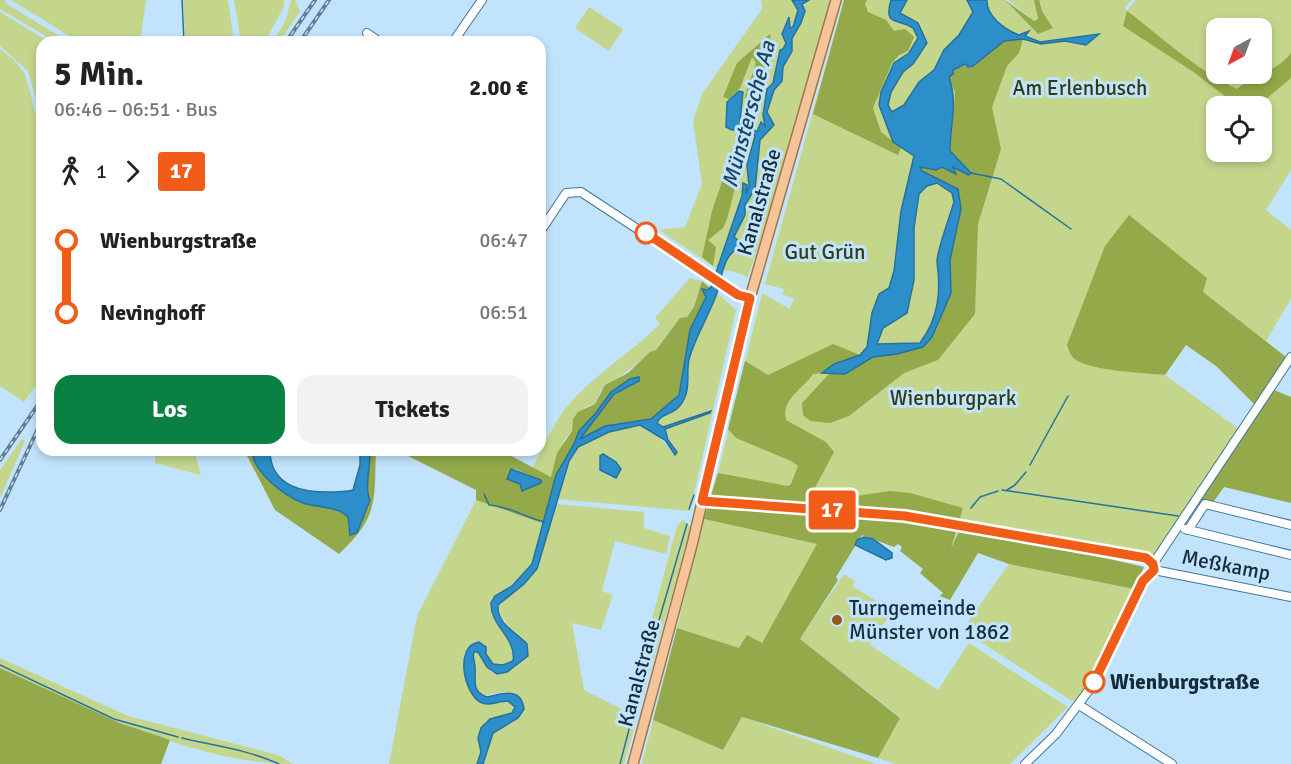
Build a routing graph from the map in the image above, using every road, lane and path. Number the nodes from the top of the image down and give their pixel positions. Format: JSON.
{"nodes":[{"id":1,"x":482,"y":0,"type":"edge"},
{"id":2,"x":836,"y":0,"type":"edge"},
{"id":3,"x":367,"y":33,"type":"dead end"},
{"id":4,"x":371,"y":36,"type":"edge"},
{"id":5,"x":457,"y":36,"type":"edge"},
{"id":6,"x":546,"y":223,"type":"edge"},
{"id":7,"x":750,"y":298,"type":"junction"},
{"id":8,"x":1291,"y":357,"type":"edge"},
{"id":9,"x":702,"y":501,"type":"junction"},
{"id":10,"x":1179,"y":525,"type":"junction"},
{"id":11,"x":1291,"y":525,"type":"edge"},
{"id":12,"x":1188,"y":530,"type":"junction"},
{"id":13,"x":1291,"y":555,"type":"edge"},
{"id":14,"x":1154,"y":567,"type":"junction"},
{"id":15,"x":1291,"y":597,"type":"edge"},
{"id":16,"x":1079,"y":705,"type":"junction"},
{"id":17,"x":633,"y":764,"type":"edge"},
{"id":18,"x":1025,"y":764,"type":"edge"},
{"id":19,"x":1172,"y":764,"type":"edge"}],
"edges":[{"from":1,"to":5,"type":"street"},
{"from":2,"to":7,"type":"main road","name":"Kanalstraße"},
{"from":3,"to":4,"type":"street"},
{"from":6,"to":7,"type":"street"},
{"from":7,"to":9,"type":"main road","name":"Kanalstraße"},
{"from":8,"to":10,"type":"street"},
{"from":9,"to":14,"type":"street","name":"Meßkamp"},
{"from":9,"to":17,"type":"main road","name":"Kanalstraße"},
{"from":10,"to":12,"type":"street"},
{"from":10,"to":14,"type":"street"},
{"from":11,"to":12,"type":"street"},
{"from":12,"to":13,"type":"street"},
{"from":14,"to":15,"type":"street","name":"Meßkamp"},
{"from":14,"to":16,"type":"street"},
{"from":16,"to":18,"type":"street"},
{"from":16,"to":19,"type":"street"}]}
